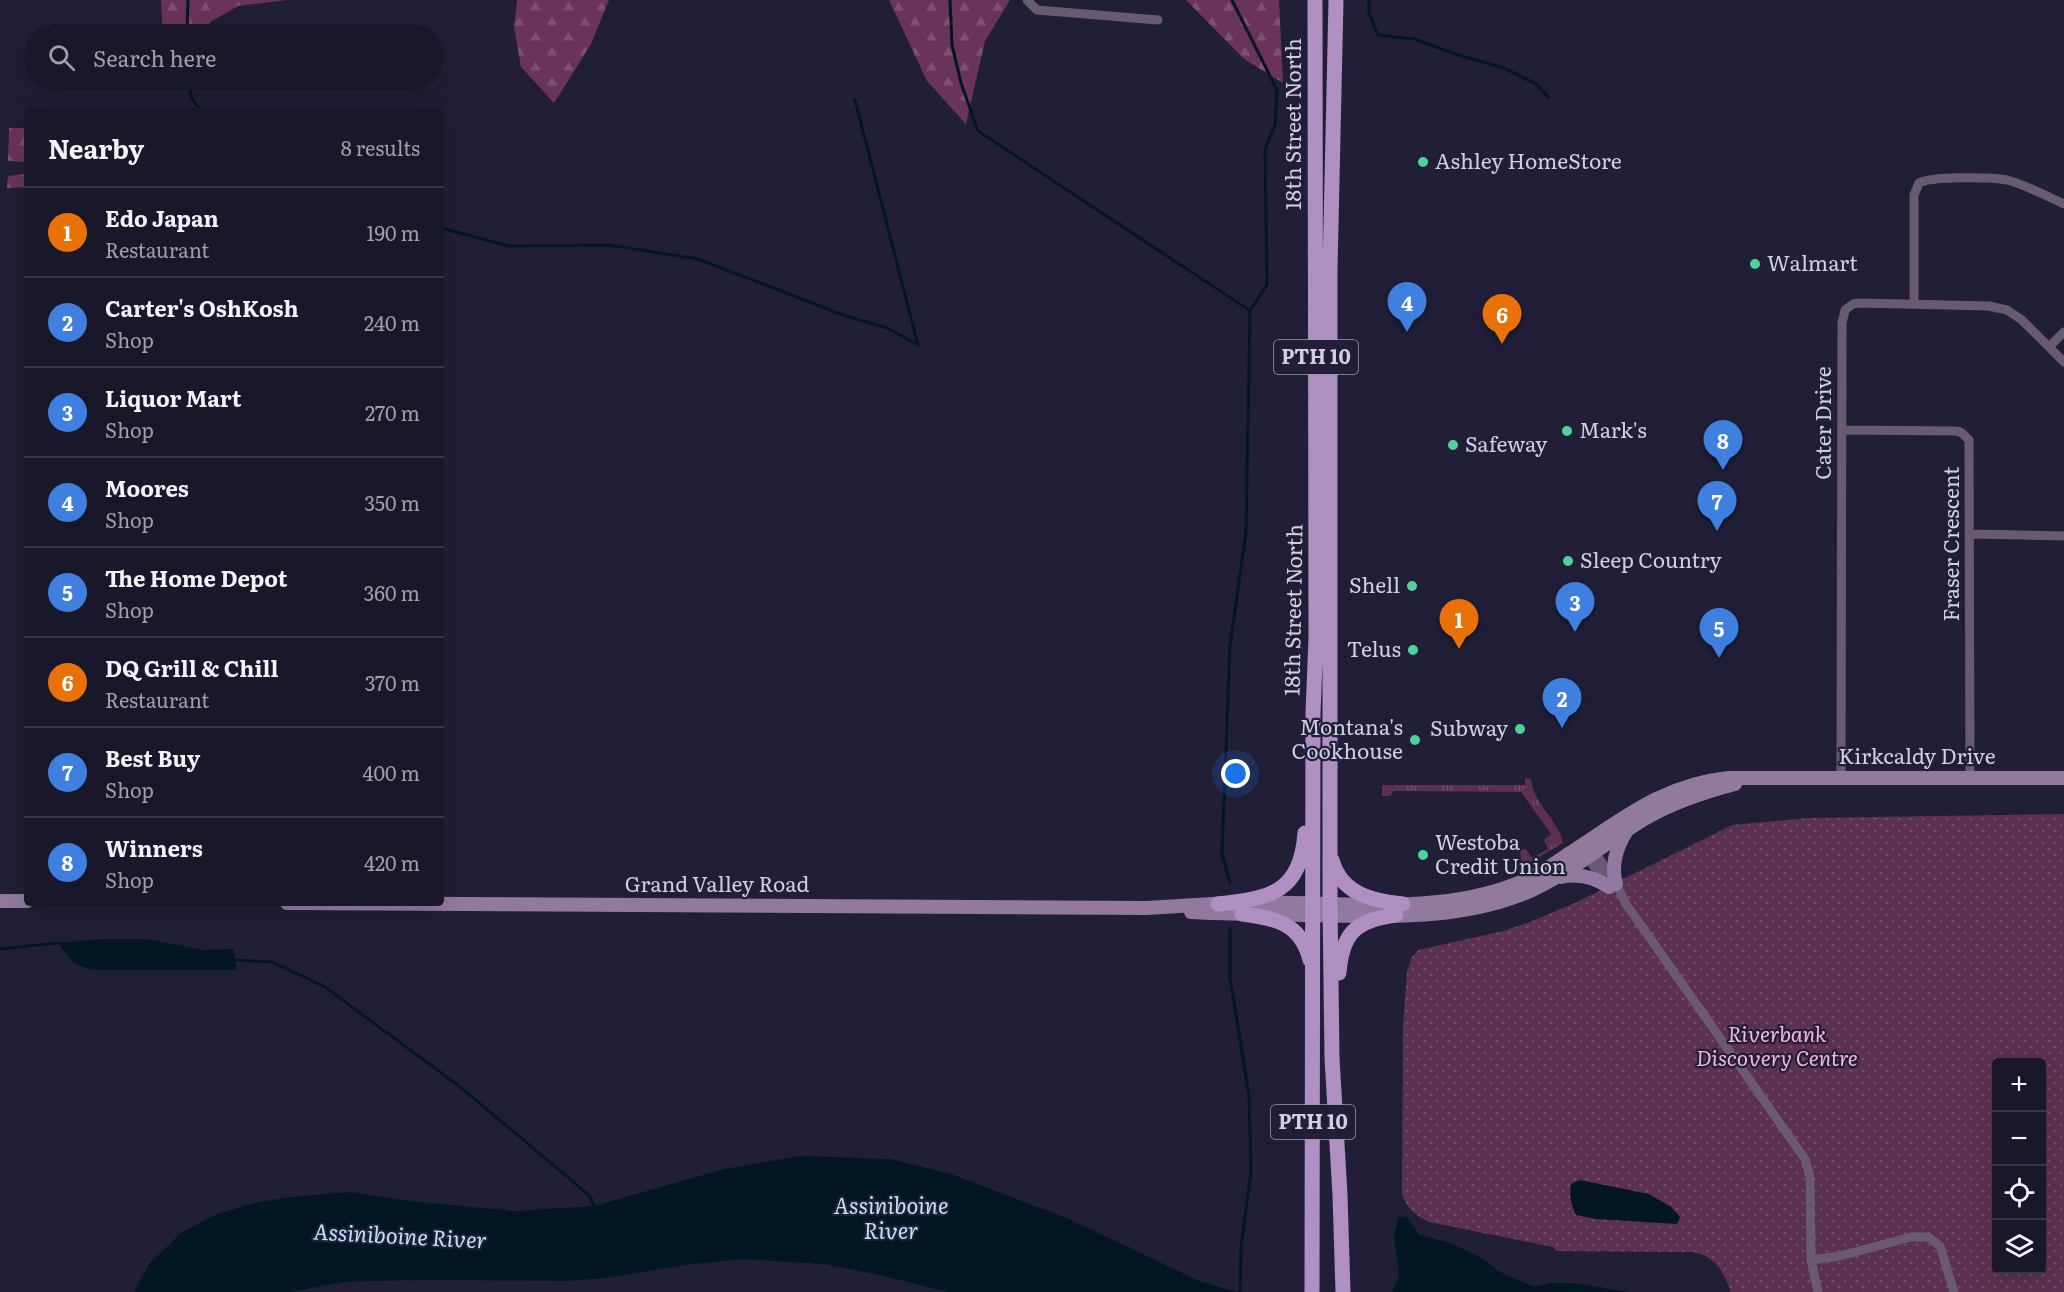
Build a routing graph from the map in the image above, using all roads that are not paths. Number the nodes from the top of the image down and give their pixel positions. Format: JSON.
{"nodes":[{"id":1,"x":1027,"y":0,"type":"edge"},
{"id":2,"x":1315,"y":0,"type":"edge"},
{"id":3,"x":1336,"y":0,"type":"edge"},
{"id":4,"x":1158,"y":20,"type":"dead end"},
{"id":5,"x":2064,"y":204,"type":"edge"},
{"id":6,"x":1914,"y":304,"type":"junction"},
{"id":7,"x":2064,"y":332,"type":"edge"},
{"id":8,"x":2050,"y":346,"type":"junction"},
{"id":9,"x":2064,"y":362,"type":"edge"},
{"id":10,"x":1842,"y":430,"type":"junction"},
{"id":11,"x":1970,"y":534,"type":"junction"},
{"id":12,"x":2064,"y":536,"type":"edge"},
{"id":13,"x":1313,"y":713,"type":"junction"},
{"id":14,"x":1769,"y":778,"type":"junction"},
{"id":15,"x":1841,"y":778,"type":"junction"},
{"id":16,"x":1970,"y":778,"type":"junction"},
{"id":17,"x":2064,"y":778,"type":"edge"},
{"id":18,"x":1626,"y":831,"type":"junction"},
{"id":19,"x":1330,"y":839,"type":"junction"},
{"id":20,"x":1587,"y":850,"type":"junction"},
{"id":21,"x":1553,"y":879,"type":"junction"},
{"id":22,"x":1613,"y":886,"type":"junction"},
{"id":23,"x":0,"y":901,"type":"edge"},
{"id":24,"x":24,"y":902,"type":"edge"},
{"id":25,"x":444,"y":904,"type":"edge"},
{"id":26,"x":1218,"y":904,"type":"junction"},
{"id":27,"x":1148,"y":908,"type":"junction"},
{"id":28,"x":1314,"y":909,"type":"junction"},
{"id":29,"x":1330,"y":909,"type":"junction"},
{"id":30,"x":1400,"y":909,"type":"junction"},
{"id":31,"x":1242,"y":914,"type":"junction"},
{"id":32,"x":1314,"y":984,"type":"junction"},
{"id":33,"x":1332,"y":1044,"type":"junction"},
{"id":34,"x":1811,"y":1260,"type":"junction"},
{"id":35,"x":1312,"y":1292,"type":"edge"},
{"id":36,"x":1343,"y":1292,"type":"edge"},
{"id":37,"x":1818,"y":1292,"type":"edge"},
{"id":38,"x":1954,"y":1292,"type":"edge"}],
"edges":[{"from":1,"to":4,"type":"street"},
{"from":2,"to":13,"type":"main road","name":"18th Street North","number":"PTH 10"},
{"from":3,"to":19,"type":"main road","name":"18th Street North","number":"PTH 10"},
{"from":5,"to":6,"type":"street"},
{"from":6,"to":8,"type":"street","name":"Cater Drive"},
{"from":6,"to":10,"type":"street","name":"Cater Drive"},
{"from":7,"to":8,"type":"street"},
{"from":8,"to":9,"type":"street","name":"Cater Drive"},
{"from":10,"to":11,"type":"street","name":"Fraser Crescent"},
{"from":10,"to":15,"type":"street","name":"Cater Drive"},
{"from":11,"to":12,"type":"street"},
{"from":11,"to":16,"type":"street","name":"Fraser Crescent"},
{"from":13,"to":26,"type":"main road"},
{"from":13,"to":28,"type":"main road","name":"18th Street North","number":"PTH 10"},
{"from":14,"to":15,"type":"main road","name":"Kirkcaldy Drive"},
{"from":14,"to":18,"type":"main road","name":"Kirkcaldy Drive"},
{"from":14,"to":20,"type":"main road","name":"Kirkcaldy Drive"},
{"from":15,"to":16,"type":"main road","name":"Kirkcaldy Drive"},
{"from":16,"to":17,"type":"main road","name":"Kirkcaldy Drive"},
{"from":18,"to":20,"type":"main road","name":"Kirkcaldy Drive"},
{"from":18,"to":22,"type":"main road"},
{"from":19,"to":29,"type":"main road","name":"18th Street North","number":"PTH 10"},
{"from":19,"to":30,"type":"main road"},
{"from":20,"to":21,"type":"main road","name":"Kirkcaldy Drive"},
{"from":20,"to":22,"type":"street"},
{"from":20,"to":30,"type":"main road","name":"Kirkcaldy Drive"},
{"from":21,"to":22,"type":"main road"},
{"from":21,"to":30,"type":"main road","name":"Kirkcaldy Drive"},
{"from":22,"to":34,"type":"street"},
{"from":23,"to":24,"type":"main road"},
{"from":25,"to":27,"type":"main road","name":"Grand Valley Road"},
{"from":26,"to":27,"type":"main road","name":"Grand Valley Road"},
{"from":26,"to":28,"type":"main road","name":"Grand Valley Road"},
{"from":27,"to":31,"type":"main road","name":"Grand Valley Road"},
{"from":28,"to":29,"type":"main road","name":"Grand Valley Road"},
{"from":28,"to":31,"type":"main road","name":"Grand Valley Road"},
{"from":28,"to":32,"type":"main road","name":"18th Street North","number":"PTH 10"},
{"from":29,"to":30,"type":"main road","name":"Kirkcaldy Drive"},
{"from":29,"to":33,"type":"main road","name":"18th Street North","number":"PTH 10"},
{"from":30,"to":33,"type":"main road"},
{"from":31,"to":32,"type":"main road"},
{"from":32,"to":35,"type":"main road","name":"18th Street North","number":"PTH 10"},
{"from":33,"to":36,"type":"main road","name":"18th Street North","number":"PTH 10"},
{"from":34,"to":37,"type":"street"},
{"from":34,"to":38,"type":"street"}]}
